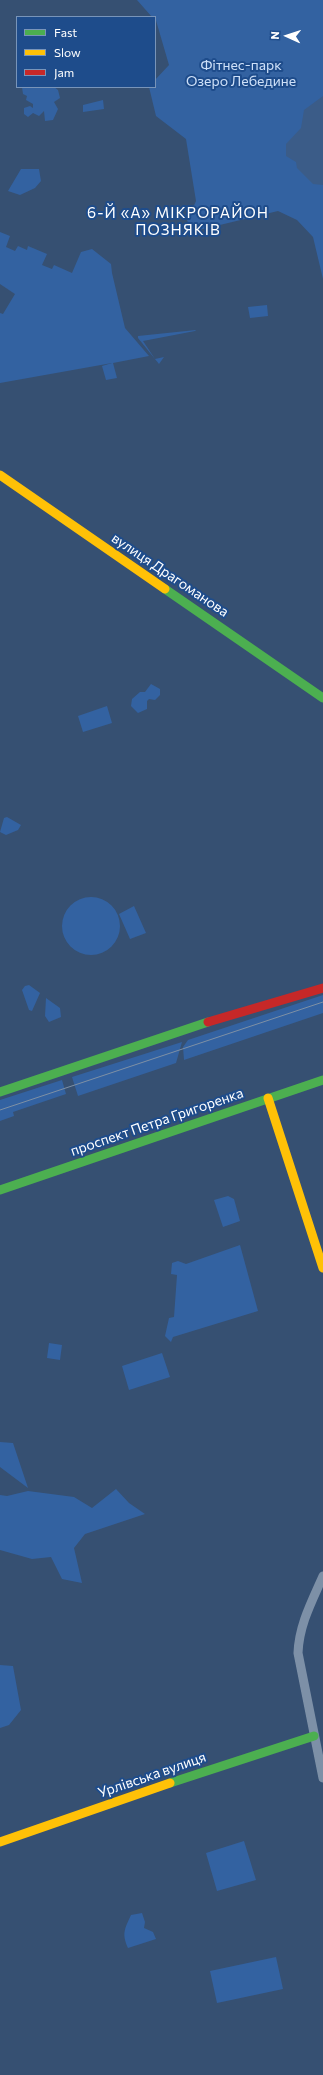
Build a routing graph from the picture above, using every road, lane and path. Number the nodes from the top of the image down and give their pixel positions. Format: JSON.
{"nodes":[{"id":1,"x":0,"y":475,"type":"edge"},
{"id":2,"x":323,"y":698,"type":"edge"},
{"id":3,"x":323,"y":988,"type":"edge"},
{"id":4,"x":323,"y":1080,"type":"edge"},
{"id":5,"x":0,"y":1092,"type":"edge"},
{"id":6,"x":268,"y":1098,"type":"junction"},
{"id":7,"x":0,"y":1190,"type":"edge"},
{"id":8,"x":323,"y":1268,"type":"edge"},
{"id":9,"x":323,"y":1576,"type":"edge"},
{"id":10,"x":314,"y":1736,"type":"junction"},
{"id":11,"x":323,"y":1778,"type":"edge"},
{"id":12,"x":0,"y":1842,"type":"edge"}],
"edges":[{"from":1,"to":2,"type":"street","name":"вулиця Драгоманова"},
{"from":3,"to":5,"type":"street"},
{"from":4,"to":6,"type":"street","name":"проспект Петра Григоренка"},
{"from":6,"to":7,"type":"street","name":"проспект Петра Григоренка"},
{"from":6,"to":8,"type":"street"},
{"from":9,"to":10,"type":"street"},
{"from":10,"to":11,"type":"street"},
{"from":10,"to":12,"type":"street","name":"Урлівська вулиця"}]}
